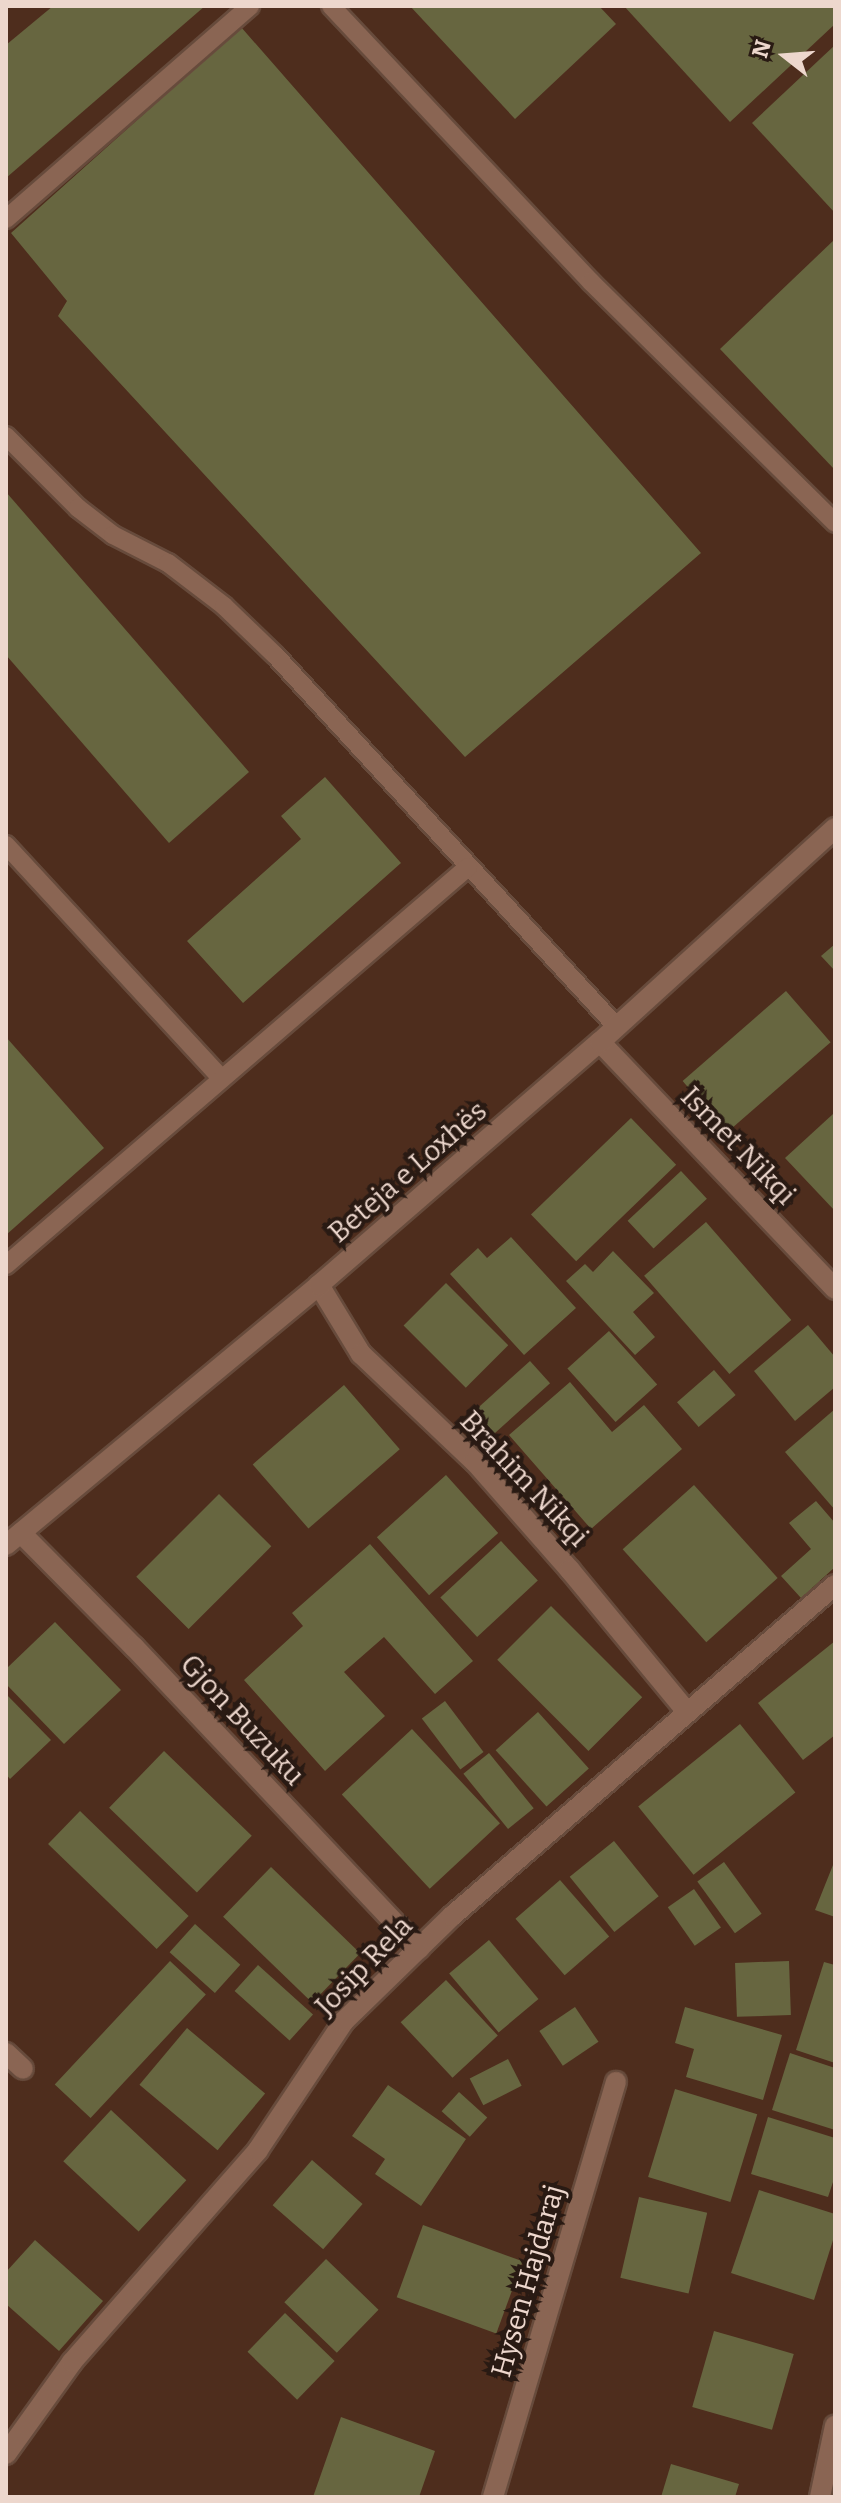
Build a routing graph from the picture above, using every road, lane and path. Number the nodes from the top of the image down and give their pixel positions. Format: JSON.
{"nodes":[{"id":1,"x":250,"y":6,"type":"edge"},
{"id":2,"x":331,"y":6,"type":"edge"},
{"id":3,"x":6,"y":219,"type":"edge"},
{"id":4,"x":6,"y":436,"type":"edge"},
{"id":5,"x":835,"y":523,"type":"edge"},
{"id":6,"x":835,"y":828,"type":"edge"},
{"id":7,"x":6,"y":845,"type":"edge"},
{"id":8,"x":468,"y":867,"type":"junction"},
{"id":9,"x":617,"y":1027,"type":"junction"},
{"id":10,"x":600,"y":1042,"type":"junction"},
{"id":11,"x":222,"y":1079,"type":"junction"},
{"id":12,"x":6,"y":1265,"type":"edge"},
{"id":13,"x":319,"y":1285,"type":"junction"},
{"id":14,"x":835,"y":1289,"type":"edge"},
{"id":15,"x":13,"y":1539,"type":"edge"},
{"id":16,"x":835,"y":1585,"type":"edge"},
{"id":17,"x":687,"y":1712,"type":"junction"},
{"id":18,"x":419,"y":1948,"type":"junction"},
{"id":19,"x":6,"y":2053,"type":"edge"},
{"id":20,"x":23,"y":2069,"type":"dead end"},
{"id":21,"x":616,"y":2082,"type":"dead end"},
{"id":22,"x":835,"y":2426,"type":"edge"},
{"id":23,"x":6,"y":2454,"type":"edge"},
{"id":24,"x":493,"y":2497,"type":"edge"},
{"id":25,"x":820,"y":2497,"type":"edge"}],
"edges":[{"from":1,"to":3,"type":"lane"},
{"from":2,"to":5,"type":"lane"},
{"from":4,"to":8,"type":"lane"},
{"from":6,"to":9,"type":"street","name":"Beteja e Loxhës"},
{"from":7,"to":11,"type":"lane"},
{"from":8,"to":9,"type":"lane"},
{"from":8,"to":11,"type":"lane"},
{"from":9,"to":10,"type":"street","name":"Beteja e Loxhës"},
{"from":10,"to":13,"type":"street","name":"Beteja e Loxhës"},
{"from":10,"to":14,"type":"street","name":"Ismet Nikqi"},
{"from":11,"to":12,"type":"lane"},
{"from":13,"to":15,"type":"street","name":"Beteja e Loxhës"},
{"from":13,"to":17,"type":"street","name":"Brahim Nikqi"},
{"from":15,"to":18,"type":"street","name":"Gjon Buzuku"},
{"from":16,"to":17,"type":"street","name":"Josip Rela"},
{"from":17,"to":18,"type":"street","name":"Josip Rela"},
{"from":18,"to":23,"type":"street","name":"Josip Rela"},
{"from":19,"to":20,"type":"street"},
{"from":21,"to":24,"type":"street","name":"Hysen Hajdaraj"},
{"from":22,"to":25,"type":"street"}]}
